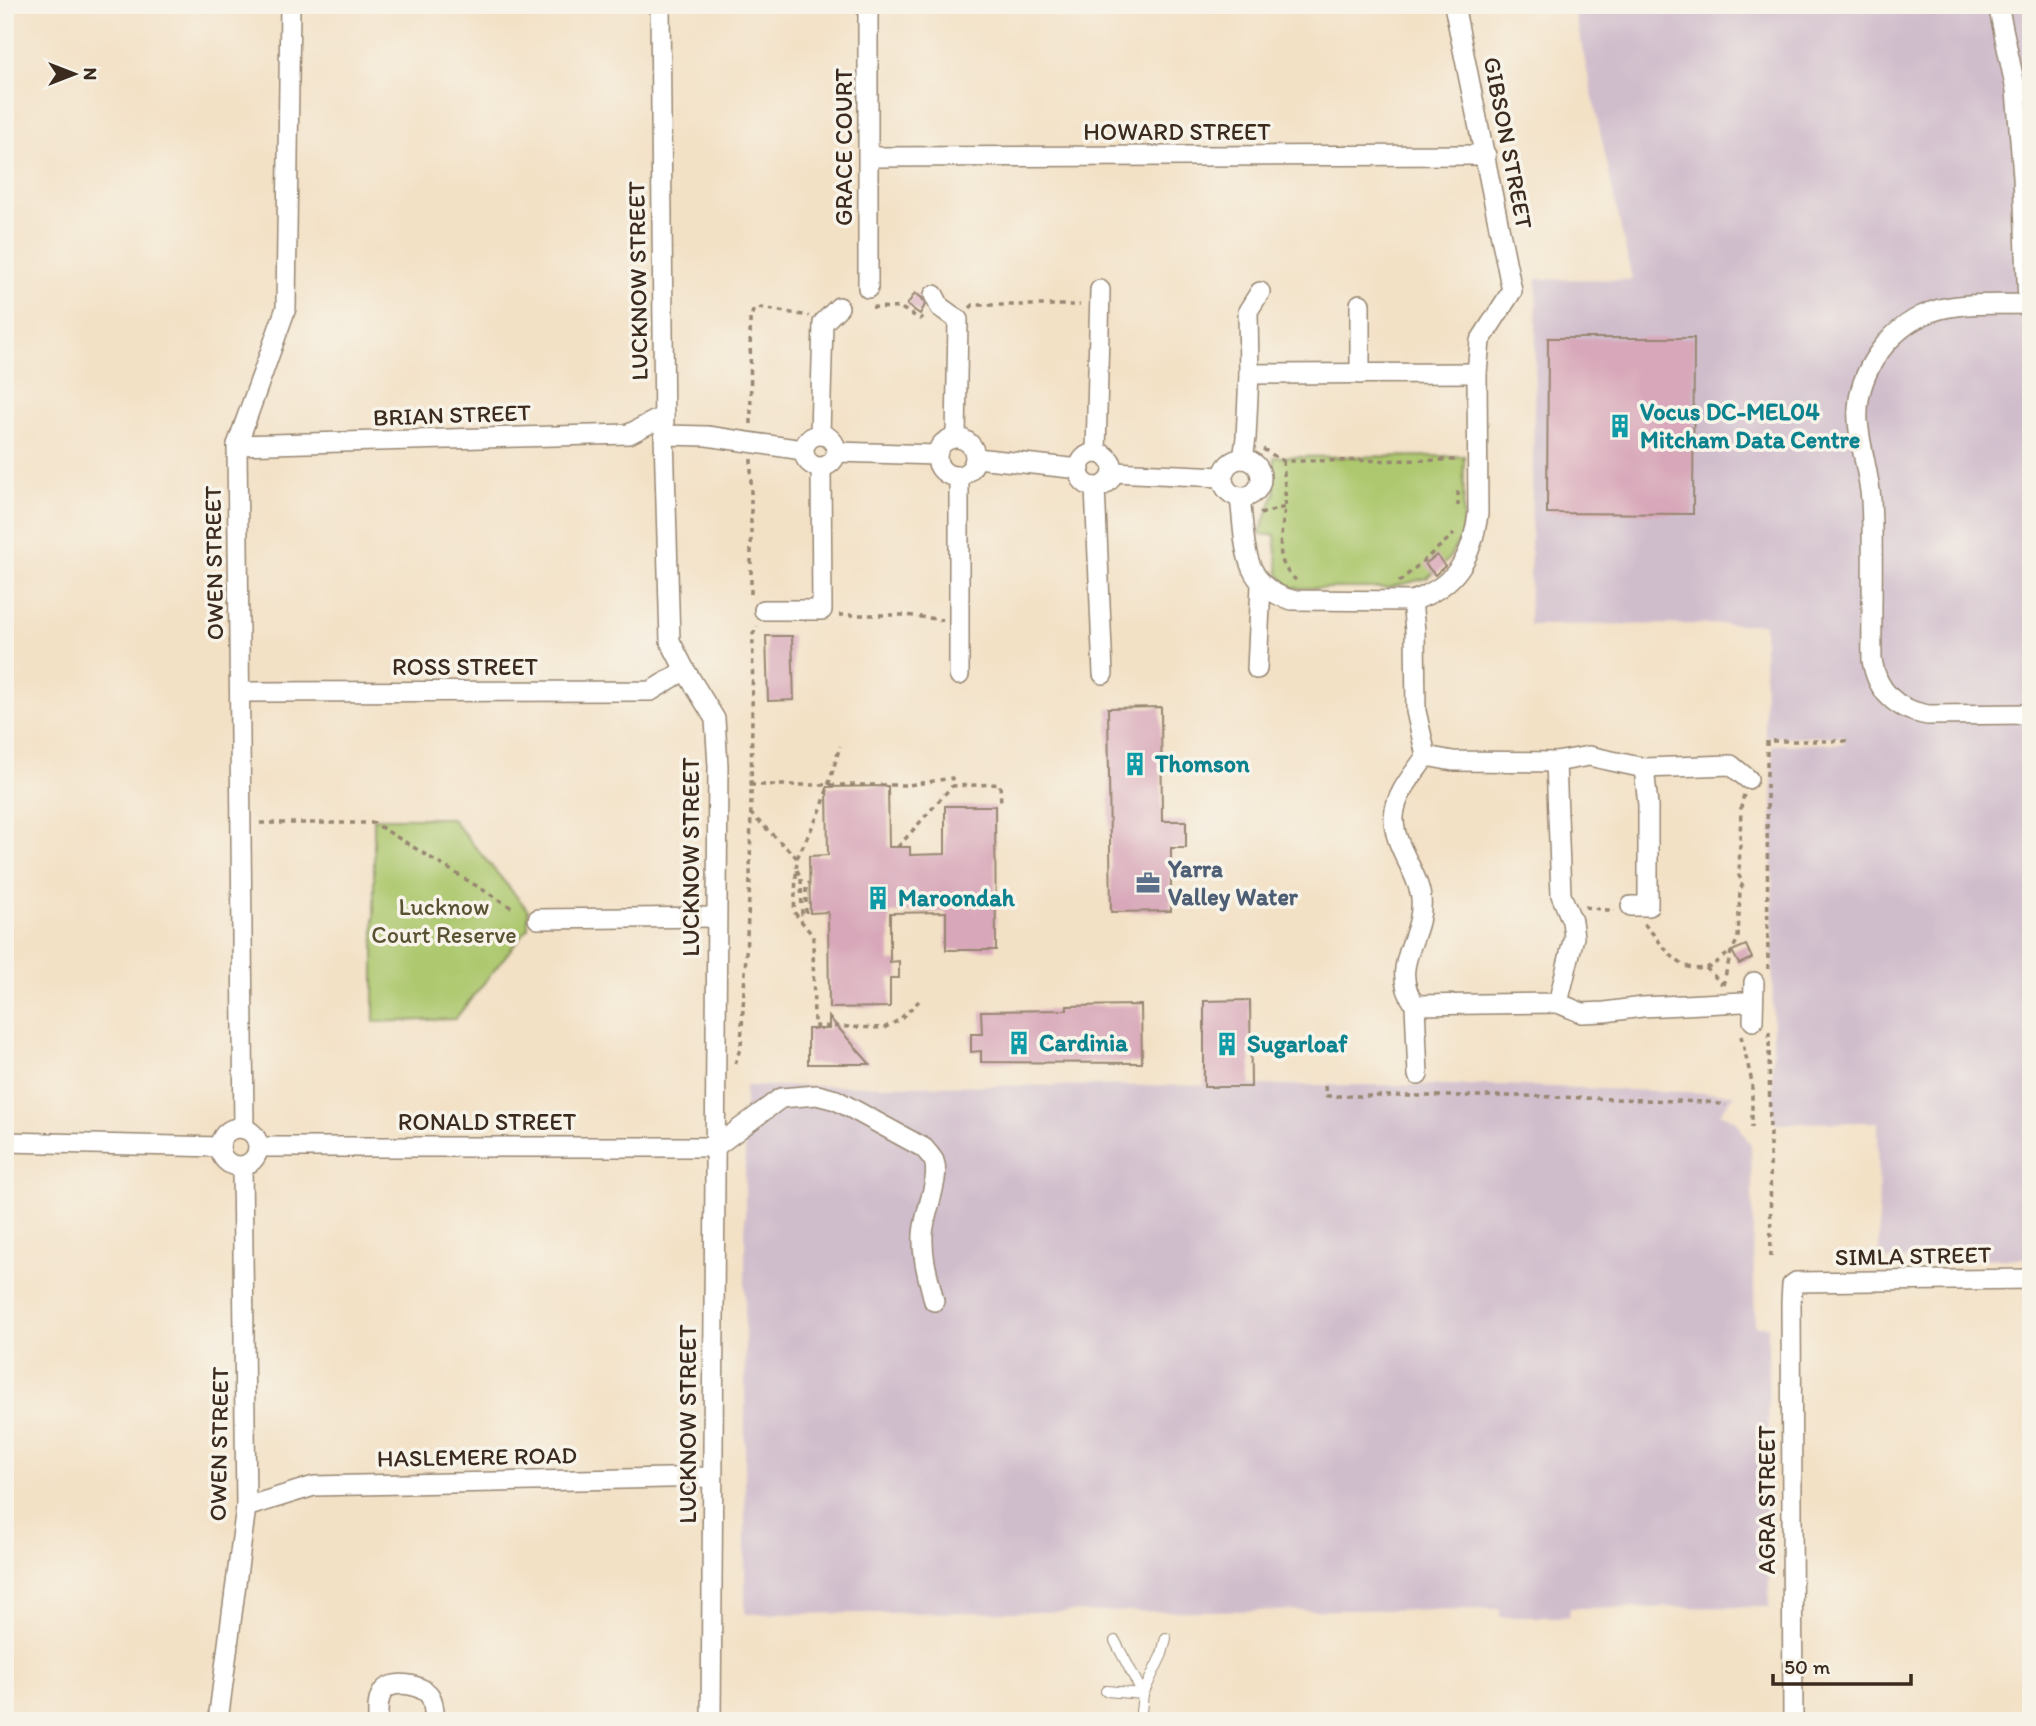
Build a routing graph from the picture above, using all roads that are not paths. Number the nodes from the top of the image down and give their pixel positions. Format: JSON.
{"nodes":[{"id":1,"x":290,"y":5,"type":"edge"},
{"id":2,"x":660,"y":5,"type":"edge"},
{"id":3,"x":868,"y":5,"type":"edge"},
{"id":4,"x":1454,"y":5,"type":"edge"},
{"id":5,"x":1998,"y":5,"type":"edge"},
{"id":6,"x":1486,"y":155,"type":"junction"},
{"id":7,"x":869,"y":158,"type":"junction"},
{"id":8,"x":868,"y":288,"type":"dead end"},
{"id":9,"x":1260,"y":292,"type":"dead end"},
{"id":10,"x":1100,"y":297,"type":"road end"},
{"id":11,"x":937,"y":301,"type":"road end"},
{"id":12,"x":1360,"y":304,"type":"dead end"},
{"id":13,"x":2029,"y":304,"type":"edge"},
{"id":14,"x":839,"y":307,"type":"road end"},
{"id":15,"x":1477,"y":373,"type":"junction"},
{"id":16,"x":1249,"y":374,"type":"junction"},
{"id":17,"x":1360,"y":374,"type":"junction"},
{"id":18,"x":664,"y":426,"type":"junction"},
{"id":19,"x":820,"y":434,"type":"junction"},
{"id":20,"x":956,"y":438,"type":"junction"},
{"id":21,"x":237,"y":445,"type":"junction"},
{"id":22,"x":803,"y":450,"type":"junction"},
{"id":23,"x":836,"y":452,"type":"junction"},
{"id":24,"x":1096,"y":453,"type":"junction"},
{"id":25,"x":937,"y":455,"type":"junction"},
{"id":26,"x":976,"y":458,"type":"junction"},
{"id":27,"x":1243,"y":459,"type":"junction"},
{"id":28,"x":821,"y":468,"type":"junction"},
{"id":29,"x":1080,"y":469,"type":"junction"},
{"id":30,"x":1113,"y":472,"type":"junction"},
{"id":31,"x":959,"y":477,"type":"junction"},
{"id":32,"x":1222,"y":477,"type":"junction"},
{"id":33,"x":1095,"y":487,"type":"junction"},
{"id":34,"x":1240,"y":498,"type":"junction"},
{"id":35,"x":1261,"y":585,"type":"junction"},
{"id":36,"x":1412,"y":601,"type":"junction"},
{"id":37,"x":764,"y":610,"type":"road end"},
{"id":38,"x":1257,"y":669,"type":"dead end"},
{"id":39,"x":685,"y":670,"type":"junction"},
{"id":40,"x":1102,"y":674,"type":"dead end"},
{"id":41,"x":959,"y":675,"type":"dead end"},
{"id":42,"x":240,"y":692,"type":"junction"},
{"id":43,"x":2031,"y":715,"type":"edge"},
{"id":44,"x":1426,"y":756,"type":"junction"},
{"id":45,"x":1556,"y":762,"type":"junction"},
{"id":46,"x":1644,"y":768,"type":"junction"},
{"id":47,"x":1748,"y":779,"type":"road end"},
{"id":48,"x":1630,"y":912,"type":"road end"},
{"id":49,"x":715,"y":916,"type":"junction"},
{"id":50,"x":538,"y":919,"type":"dead end"},
{"id":51,"x":1735,"y":1000,"type":"road end"},
{"id":52,"x":1558,"y":1003,"type":"junction"},
{"id":53,"x":1415,"y":1005,"type":"junction"},
{"id":54,"x":1418,"y":1075,"type":"dead end"},
{"id":55,"x":244,"y":1129,"type":"junction"},
{"id":56,"x":5,"y":1142,"type":"edge"},
{"id":57,"x":220,"y":1147,"type":"junction"},
{"id":58,"x":259,"y":1147,"type":"junction"},
{"id":59,"x":715,"y":1147,"type":"junction"},
{"id":60,"x":242,"y":1167,"type":"junction"},
{"id":61,"x":2031,"y":1279,"type":"edge"},
{"id":62,"x":1796,"y":1282,"type":"joint"},
{"id":63,"x":934,"y":1301,"type":"dead end"},
{"id":64,"x":712,"y":1477,"type":"junction"},
{"id":65,"x":246,"y":1507,"type":"junction"},
{"id":66,"x":1166,"y":1638,"type":"dead end"},
{"id":67,"x":1115,"y":1642,"type":"dead end"},
{"id":68,"x":1106,"y":1691,"type":"dead end"},
{"id":69,"x":1143,"y":1694,"type":"junction"},
{"id":70,"x":218,"y":1721,"type":"edge"},
{"id":71,"x":379,"y":1721,"type":"edge"},
{"id":72,"x":435,"y":1721,"type":"edge"},
{"id":73,"x":711,"y":1721,"type":"edge"},
{"id":74,"x":1140,"y":1721,"type":"edge"},
{"id":75,"x":1793,"y":1721,"type":"edge"}],
"edges":[{"from":1,"to":21,"type":"street","name":"OWEN STREET"},
{"from":2,"to":18,"type":"street","name":"LUCKNOW STREET"},
{"from":3,"to":7,"type":"street","name":"GRACE COURT"},
{"from":4,"to":6,"type":"street","name":"GIBSON STREET"},
{"from":5,"to":13,"type":"street"},
{"from":6,"to":7,"type":"street","name":"HOWARD STREET"},
{"from":6,"to":15,"type":"street","name":"GIBSON STREET"},
{"from":7,"to":8,"type":"street","name":"GRACE COURT"},
{"from":9,"to":16,"type":"street"},
{"from":10,"to":24,"type":"street"},
{"from":11,"to":20,"type":"street"},
{"from":12,"to":17,"type":"street"},
{"from":13,"to":43,"type":"street"},
{"from":14,"to":19,"type":"street"},
{"from":15,"to":17,"type":"street"},
{"from":15,"to":36,"type":"street"},
{"from":16,"to":17,"type":"street"},
{"from":16,"to":27,"type":"street"},
{"from":18,"to":21,"type":"street","name":"BRIAN STREET"},
{"from":18,"to":22,"type":"street"},
{"from":18,"to":39,"type":"street","name":"LUCKNOW STREET"},
{"from":19,"to":22,"type":"street"},
{"from":19,"to":23,"type":"street"},
{"from":20,"to":25,"type":"street"},
{"from":20,"to":26,"type":"street"},
{"from":21,"to":42,"type":"street","name":"OWEN STREET"},
{"from":22,"to":28,"type":"street"},
{"from":23,"to":25,"type":"street"},
{"from":23,"to":28,"type":"street"},
{"from":24,"to":29,"type":"street"},
{"from":24,"to":30,"type":"street"},
{"from":25,"to":31,"type":"street"},
{"from":26,"to":29,"type":"street"},
{"from":26,"to":31,"type":"street"},
{"from":27,"to":32,"type":"street"},
{"from":27,"to":34,"type":"street"},
{"from":28,"to":37,"type":"street"},
{"from":29,"to":33,"type":"street"},
{"from":30,"to":32,"type":"street"},
{"from":30,"to":33,"type":"street"},
{"from":31,"to":41,"type":"street"},
{"from":32,"to":34,"type":"street"},
{"from":33,"to":40,"type":"street"},
{"from":34,"to":35,"type":"street"},
{"from":35,"to":36,"type":"street"},
{"from":35,"to":38,"type":"street"},
{"from":36,"to":44,"type":"street"},
{"from":39,"to":42,"type":"street","name":"ROSS STREET"},
{"from":39,"to":49,"type":"street","name":"LUCKNOW STREET"},
{"from":42,"to":55,"type":"street","name":"OWEN STREET"},
{"from":44,"to":45,"type":"street"},
{"from":44,"to":53,"type":"street"},
{"from":45,"to":46,"type":"street"},
{"from":45,"to":52,"type":"street"},
{"from":46,"to":47,"type":"street"},
{"from":46,"to":48,"type":"street"},
{"from":49,"to":50,"type":"street"},
{"from":49,"to":59,"type":"street","name":"LUCKNOW STREET"},
{"from":51,"to":52,"type":"street"},
{"from":52,"to":53,"type":"street"},
{"from":53,"to":54,"type":"street"},
{"from":55,"to":57,"type":"street"},
{"from":55,"to":58,"type":"street"},
{"from":56,"to":57,"type":"street"},
{"from":57,"to":60,"type":"street"},
{"from":58,"to":59,"type":"street","name":"RONALD STREET"},
{"from":58,"to":60,"type":"street"},
{"from":59,"to":63,"type":"street"},
{"from":59,"to":64,"type":"street","name":"LUCKNOW STREET"},
{"from":60,"to":65,"type":"street","name":"OWEN STREET"},
{"from":61,"to":62,"type":"street","name":"SIMLA STREET"},
{"from":62,"to":75,"type":"street","name":"AGRA STREET"},
{"from":64,"to":65,"type":"street","name":"HASLEMERE ROAD"},
{"from":64,"to":73,"type":"street","name":"LUCKNOW STREET"},
{"from":65,"to":70,"type":"street","name":"OWEN STREET"},
{"from":66,"to":69,"type":"lane"},
{"from":67,"to":69,"type":"lane"},
{"from":68,"to":69,"type":"lane"},
{"from":69,"to":74,"type":"lane"},
{"from":71,"to":72,"type":"street"}]}
